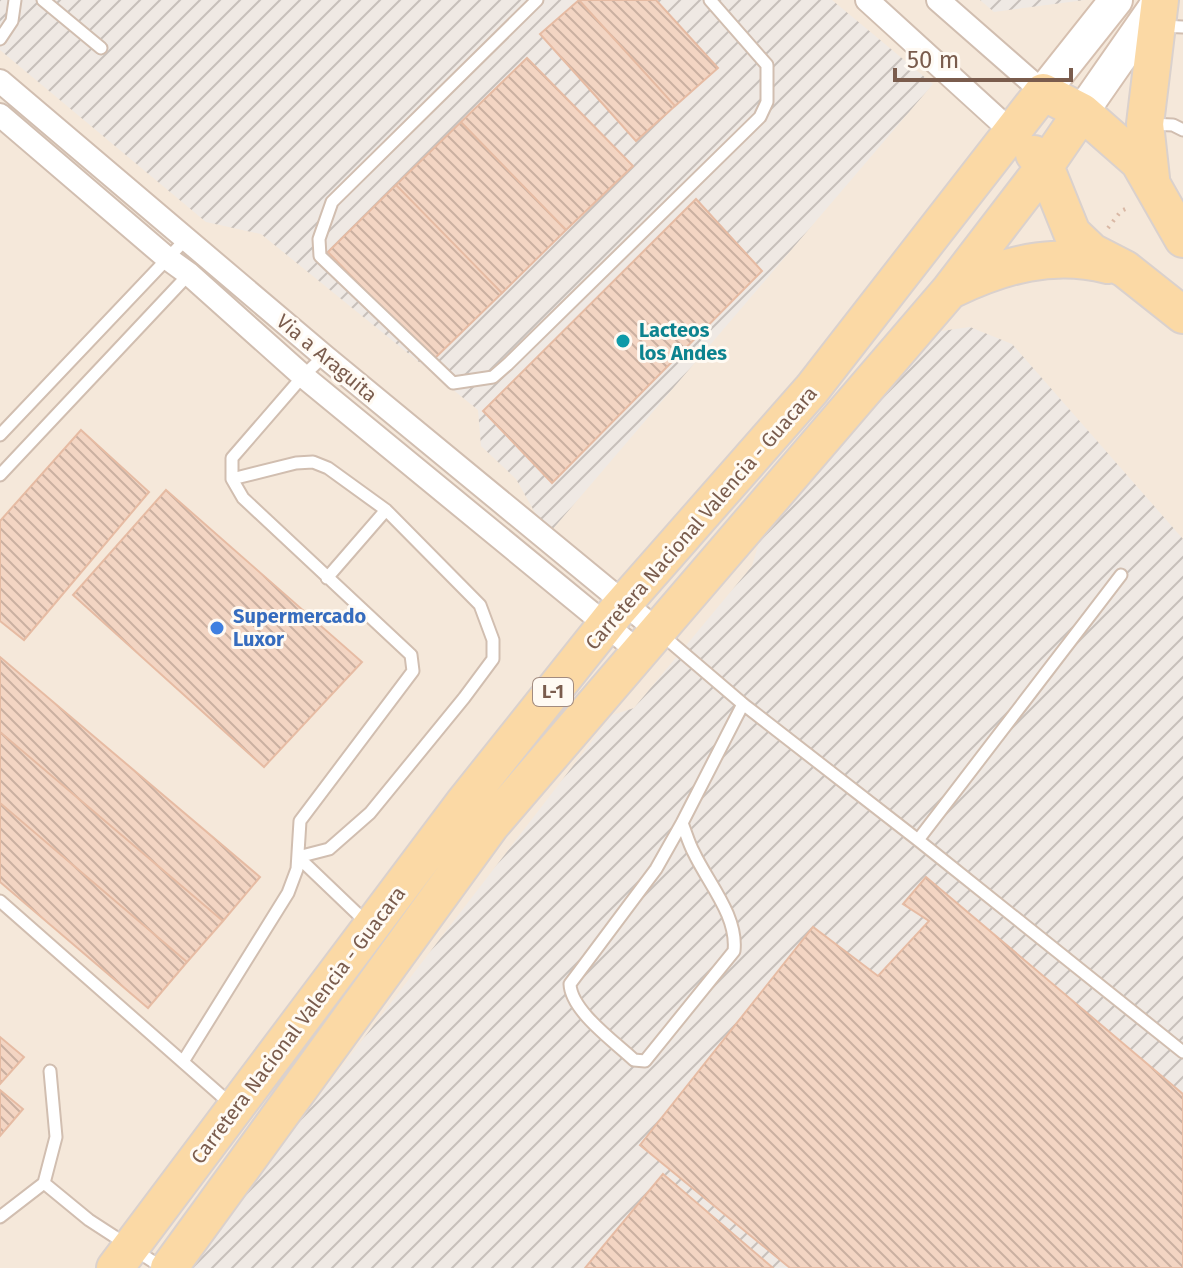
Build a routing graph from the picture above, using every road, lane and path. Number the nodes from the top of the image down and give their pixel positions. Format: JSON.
{"nodes":[{"id":1,"x":15,"y":0,"type":"edge"},
{"id":2,"x":43,"y":0,"type":"edge"},
{"id":3,"x":537,"y":0,"type":"edge"},
{"id":4,"x":867,"y":0,"type":"edge"},
{"id":5,"x":938,"y":0,"type":"edge"},
{"id":6,"x":1116,"y":0,"type":"edge"},
{"id":7,"x":718,"y":3,"type":"edge"},
{"id":8,"x":1165,"y":13,"type":"edge"},
{"id":9,"x":0,"y":39,"type":"edge"},
{"id":10,"x":101,"y":48,"type":"dead end"},
{"id":11,"x":0,"y":81,"type":"edge"},
{"id":12,"x":1043,"y":92,"type":"junction"},
{"id":13,"x":1082,"y":112,"type":"junction"},
{"id":14,"x":0,"y":115,"type":"edge"},
{"id":15,"x":1145,"y":124,"type":"junction"},
{"id":16,"x":1183,"y":130,"type":"edge"},
{"id":17,"x":1013,"y":133,"type":"junction"},
{"id":18,"x":1045,"y":166,"type":"junction"},
{"id":19,"x":1171,"y":212,"type":"edge"},
{"id":20,"x":187,"y":238,"type":"junction"},
{"id":21,"x":1092,"y":252,"type":"junction"},
{"id":22,"x":208,"y":256,"type":"junction"},
{"id":23,"x":167,"y":258,"type":"junction"},
{"id":24,"x":1125,"y":269,"type":"junction"},
{"id":25,"x":189,"y":274,"type":"junction"},
{"id":26,"x":950,"y":290,"type":"junction"},
{"id":27,"x":1183,"y":315,"type":"edge"},
{"id":28,"x":324,"y":356,"type":"junction"},
{"id":29,"x":303,"y":376,"type":"junction"},
{"id":30,"x":0,"y":435,"type":"edge"},
{"id":31,"x":0,"y":475,"type":"edge"},
{"id":32,"x":232,"y":479,"type":"junction"},
{"id":33,"x":386,"y":510,"type":"junction"},
{"id":34,"x":1121,"y":575,"type":"dead end"},
{"id":35,"x":327,"y":578,"type":"junction"},
{"id":36,"x":615,"y":614,"type":"junction"},
{"id":37,"x":648,"y":642,"type":"junction"},
{"id":38,"x":743,"y":704,"type":"junction"},
{"id":39,"x":682,"y":823,"type":"junction"},
{"id":40,"x":918,"y":840,"type":"junction"},
{"id":41,"x":298,"y":857,"type":"junction"},
{"id":42,"x":0,"y":901,"type":"edge"},
{"id":43,"x":370,"y":926,"type":"junction"},
{"id":44,"x":1183,"y":1052,"type":"edge"},
{"id":45,"x":184,"y":1060,"type":"junction"},
{"id":46,"x":50,"y":1071,"type":"dead end"},
{"id":47,"x":236,"y":1109,"type":"junction"},
{"id":48,"x":44,"y":1183,"type":"junction"},
{"id":49,"x":0,"y":1217,"type":"edge"},
{"id":50,"x":122,"y":1258,"type":"edge"},
{"id":51,"x":166,"y":1268,"type":"edge"}],
"edges":[{"from":1,"to":9,"type":"lane"},
{"from":2,"to":10,"type":"lane"},
{"from":3,"to":7,"type":"lane"},
{"from":4,"to":17,"type":"street"},
{"from":5,"to":12,"type":"street"},
{"from":6,"to":12,"type":"main road","name":"Carretera Nacional Valencia - Guacara","number":"L-1"},
{"from":8,"to":13,"type":"main road","name":"Carretera Nacional Valencia - Guacara","number":"L-1"},
{"from":8,"to":15,"type":"main road"},
{"from":11,"to":20,"type":"street","name":"Via a Araguita"},
{"from":12,"to":13,"type":"main road"},
{"from":12,"to":17,"type":"main road","name":"Carretera Nacional Valencia - Guacara","number":"L-1"},
{"from":13,"to":18,"type":"main road","name":"Carretera Nacional Valencia - Guacara","number":"L-1"},
{"from":13,"to":19,"type":"main road"},
{"from":14,"to":23,"type":"street","name":"Via a Araguita"},
{"from":15,"to":16,"type":"lane"},
{"from":15,"to":19,"type":"main road"},
{"from":17,"to":18,"type":"main road"},
{"from":17,"to":36,"type":"main road","name":"Carretera Nacional Valencia - Guacara","number":"L-1"},
{"from":18,"to":21,"type":"main road"},
{"from":18,"to":26,"type":"main road","name":"Carretera Nacional Valencia - Guacara","number":"L-1"},
{"from":19,"to":21,"type":"path"},
{"from":20,"to":22,"type":"street","name":"Via a Araguita"},
{"from":20,"to":23,"type":"lane"},
{"from":21,"to":24,"type":"main road"},
{"from":22,"to":25,"type":"lane"},
{"from":22,"to":28,"type":"street","name":"Via a Araguita"},
{"from":23,"to":25,"type":"street","name":"Via a Araguita"},
{"from":23,"to":30,"type":"lane"},
{"from":24,"to":26,"type":"main road"},
{"from":24,"to":27,"type":"main road"},
{"from":25,"to":29,"type":"street","name":"Via a Araguita"},
{"from":25,"to":31,"type":"lane"},
{"from":26,"to":37,"type":"main road","name":"Carretera Nacional Valencia - Guacara","number":"L-1"},
{"from":28,"to":29,"type":"lane"},
{"from":28,"to":36,"type":"street","name":"Via a Araguita"},
{"from":29,"to":32,"type":"lane"},
{"from":29,"to":36,"type":"street","name":"Via a Araguita"},
{"from":32,"to":33,"type":"lane"},
{"from":32,"to":35,"type":"lane"},
{"from":33,"to":35,"type":"lane"},
{"from":33,"to":41,"type":"lane"},
{"from":34,"to":40,"type":"lane"},
{"from":35,"to":41,"type":"lane"},
{"from":36,"to":37,"type":"street","name":"Via a Araguita"},
{"from":36,"to":43,"type":"main road","name":"Carretera Nacional Valencia - Guacara","number":"L-1"},
{"from":37,"to":38,"type":"lane"},
{"from":37,"to":51,"type":"main road","name":"Carretera Nacional Valencia - Guacara","number":"L-1"},
{"from":38,"to":39,"type":"lane"},
{"from":38,"to":40,"type":"lane"},
{"from":39,"to":39,"type":"lane"},
{"from":40,"to":44,"type":"lane"},
{"from":41,"to":43,"type":"lane"},
{"from":41,"to":45,"type":"lane"},
{"from":42,"to":45,"type":"lane"},
{"from":43,"to":47,"type":"main road","name":"Carretera Nacional Valencia - Guacara","number":"L-1"},
{"from":45,"to":47,"type":"lane"},
{"from":46,"to":48,"type":"lane"},
{"from":47,"to":50,"type":"main road","name":"Carretera Nacional Valencia - Guacara","number":"L-1"},
{"from":48,"to":49,"type":"lane"},
{"from":48,"to":50,"type":"lane"},
{"from":50,"to":51,"type":"lane"}]}
